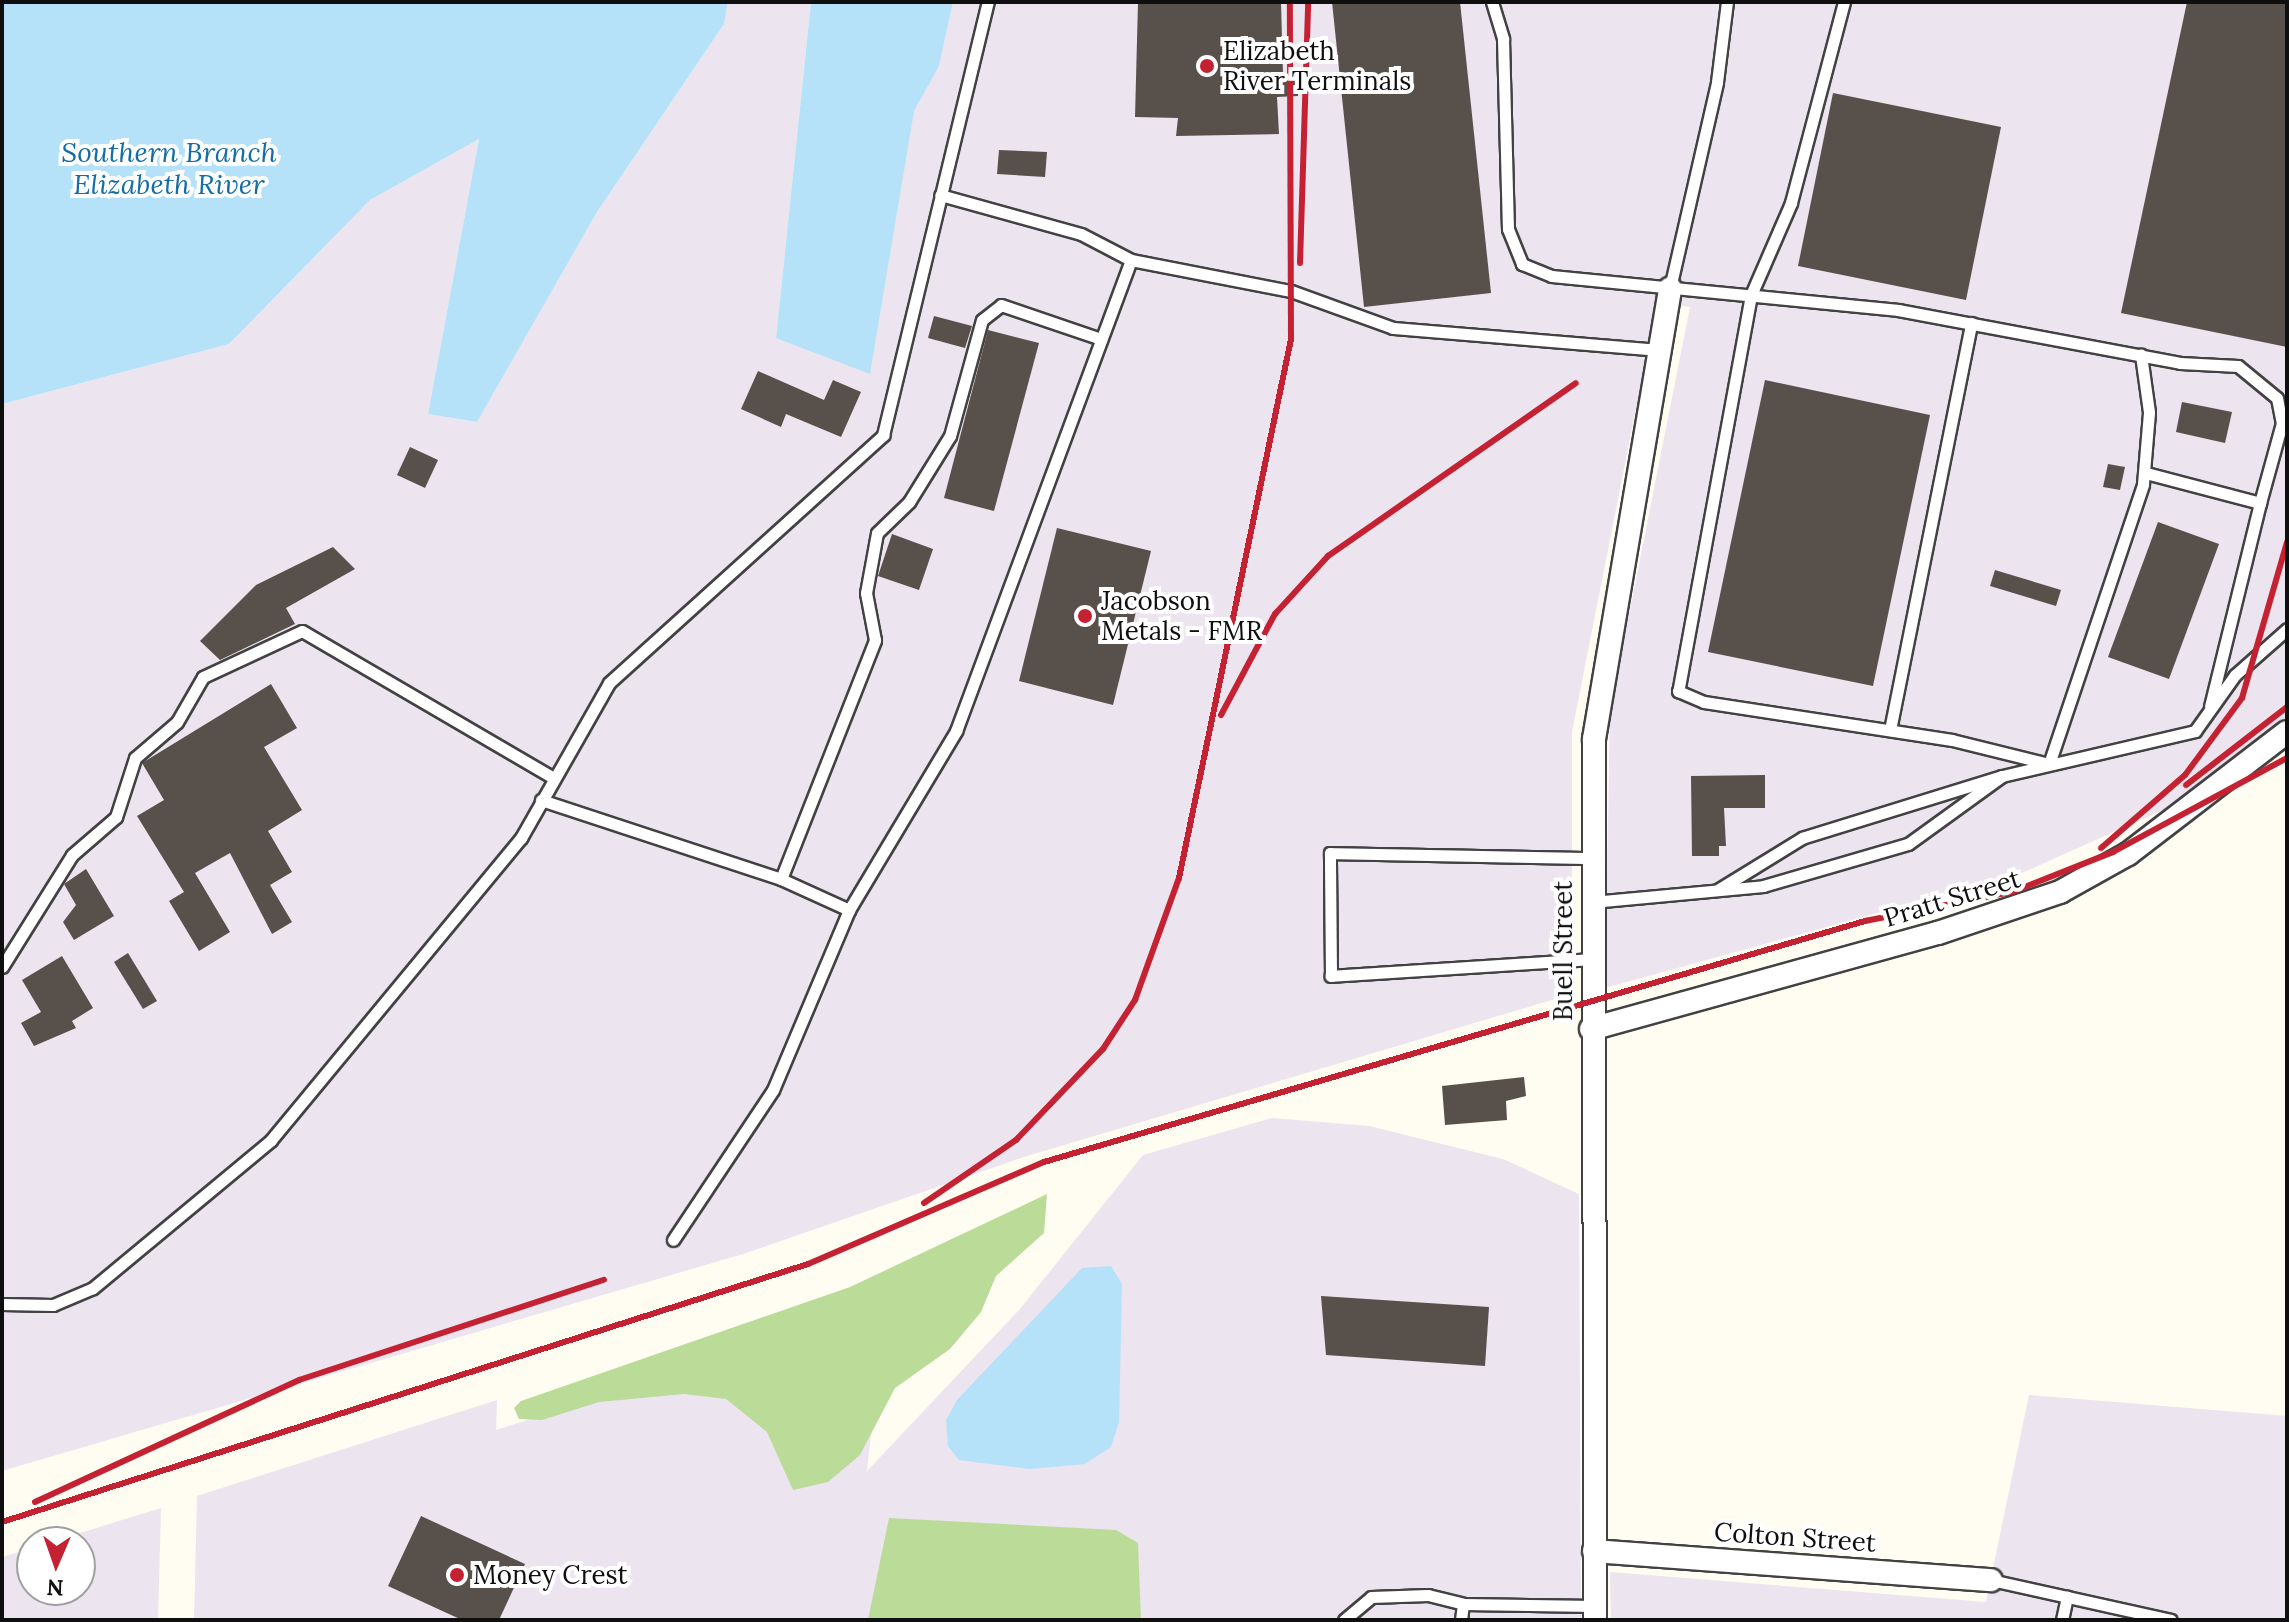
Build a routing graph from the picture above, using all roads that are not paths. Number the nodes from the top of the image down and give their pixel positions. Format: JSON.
{"nodes":[{"id":1,"x":988,"y":2,"type":"edge"},
{"id":2,"x":1492,"y":2,"type":"edge"},
{"id":3,"x":1727,"y":2,"type":"edge"},
{"id":4,"x":1844,"y":2,"type":"edge"},
{"id":5,"x":940,"y":195,"type":"junction"},
{"id":6,"x":1131,"y":260,"type":"junction"},
{"id":7,"x":1670,"y":288,"type":"junction"},
{"id":8,"x":1751,"y":295,"type":"junction"},
{"id":9,"x":1971,"y":323,"type":"junction"},
{"id":10,"x":1101,"y":339,"type":"junction"},
{"id":11,"x":1665,"y":350,"type":"junction"},
{"id":12,"x":2141,"y":355,"type":"junction"},
{"id":13,"x":2146,"y":473,"type":"junction"},
{"id":14,"x":2260,"y":503,"type":"junction"},
{"id":15,"x":2287,"y":629,"type":"edge"},
{"id":16,"x":2208,"y":712,"type":"junction"},
{"id":17,"x":1890,"y":730,"type":"junction"},
{"id":18,"x":2287,"y":732,"type":"edge"},
{"id":19,"x":2049,"y":764,"type":"junction"},
{"id":20,"x":2002,"y":776,"type":"junction"},
{"id":21,"x":552,"y":777,"type":"junction"},
{"id":22,"x":541,"y":800,"type":"junction"},
{"id":23,"x":1592,"y":858,"type":"junction"},
{"id":24,"x":781,"y":879,"type":"junction"},
{"id":25,"x":1719,"y":889,"type":"junction"},
{"id":26,"x":1591,"y":902,"type":"junction"},
{"id":27,"x":849,"y":910,"type":"junction"},
{"id":28,"x":1591,"y":959,"type":"junction"},
{"id":29,"x":2,"y":967,"type":"edge"},
{"id":30,"x":1591,"y":1029,"type":"junction"},
{"id":31,"x":673,"y":1240,"type":"dead end"},
{"id":32,"x":2,"y":1304,"type":"edge"},
{"id":33,"x":1594,"y":1551,"type":"junction"},
{"id":34,"x":1991,"y":1580,"type":"joint"},
{"id":35,"x":2067,"y":1597,"type":"junction"},
{"id":36,"x":1463,"y":1604,"type":"junction"},
{"id":37,"x":1595,"y":1613,"type":"edge"},
{"id":38,"x":1344,"y":1620,"type":"edge"},
{"id":39,"x":1461,"y":1620,"type":"edge"},
{"id":40,"x":2062,"y":1620,"type":"edge"},
{"id":41,"x":2171,"y":1620,"type":"edge"}],
"edges":[{"from":1,"to":5,"type":"lane"},
{"from":2,"to":7,"type":"lane"},
{"from":3,"to":7,"type":"lane"},
{"from":4,"to":8,"type":"lane"},
{"from":5,"to":6,"type":"lane"},
{"from":5,"to":21,"type":"lane"},
{"from":6,"to":10,"type":"lane"},
{"from":6,"to":11,"type":"lane"},
{"from":7,"to":8,"type":"lane"},
{"from":7,"to":11,"type":"street","name":"Buell Street"},
{"from":8,"to":9,"type":"lane"},
{"from":8,"to":17,"type":"lane"},
{"from":9,"to":12,"type":"lane"},
{"from":9,"to":17,"type":"lane"},
{"from":10,"to":24,"type":"lane"},
{"from":10,"to":27,"type":"lane"},
{"from":11,"to":23,"type":"street","name":"Buell Street"},
{"from":12,"to":13,"type":"lane"},
{"from":12,"to":14,"type":"lane"},
{"from":13,"to":14,"type":"lane"},
{"from":13,"to":19,"type":"lane"},
{"from":14,"to":16,"type":"lane"},
{"from":15,"to":16,"type":"lane"},
{"from":16,"to":19,"type":"lane"},
{"from":17,"to":19,"type":"lane"},
{"from":18,"to":30,"type":"street","name":"Pratt Street"},
{"from":19,"to":20,"type":"lane"},
{"from":20,"to":25,"type":"lane"},
{"from":20,"to":25,"type":"lane"},
{"from":21,"to":22,"type":"lane"},
{"from":21,"to":29,"type":"lane"},
{"from":22,"to":24,"type":"lane"},
{"from":22,"to":32,"type":"lane"},
{"from":23,"to":26,"type":"street","name":"Buell Street"},
{"from":23,"to":28,"type":"lane"},
{"from":24,"to":27,"type":"lane"},
{"from":25,"to":26,"type":"lane"},
{"from":26,"to":28,"type":"street","name":"Buell Street"},
{"from":27,"to":31,"type":"lane"},
{"from":28,"to":30,"type":"street","name":"Buell Street"},
{"from":30,"to":33,"type":"street","name":"Buell Street"},
{"from":33,"to":34,"type":"street","name":"Colton Street"},
{"from":33,"to":37,"type":"street","name":"Buell Street"},
{"from":34,"to":35,"type":"lane"},
{"from":35,"to":40,"type":"lane"},
{"from":35,"to":41,"type":"lane"},
{"from":36,"to":37,"type":"lane"},
{"from":36,"to":38,"type":"lane"},
{"from":36,"to":39,"type":"lane"}]}
